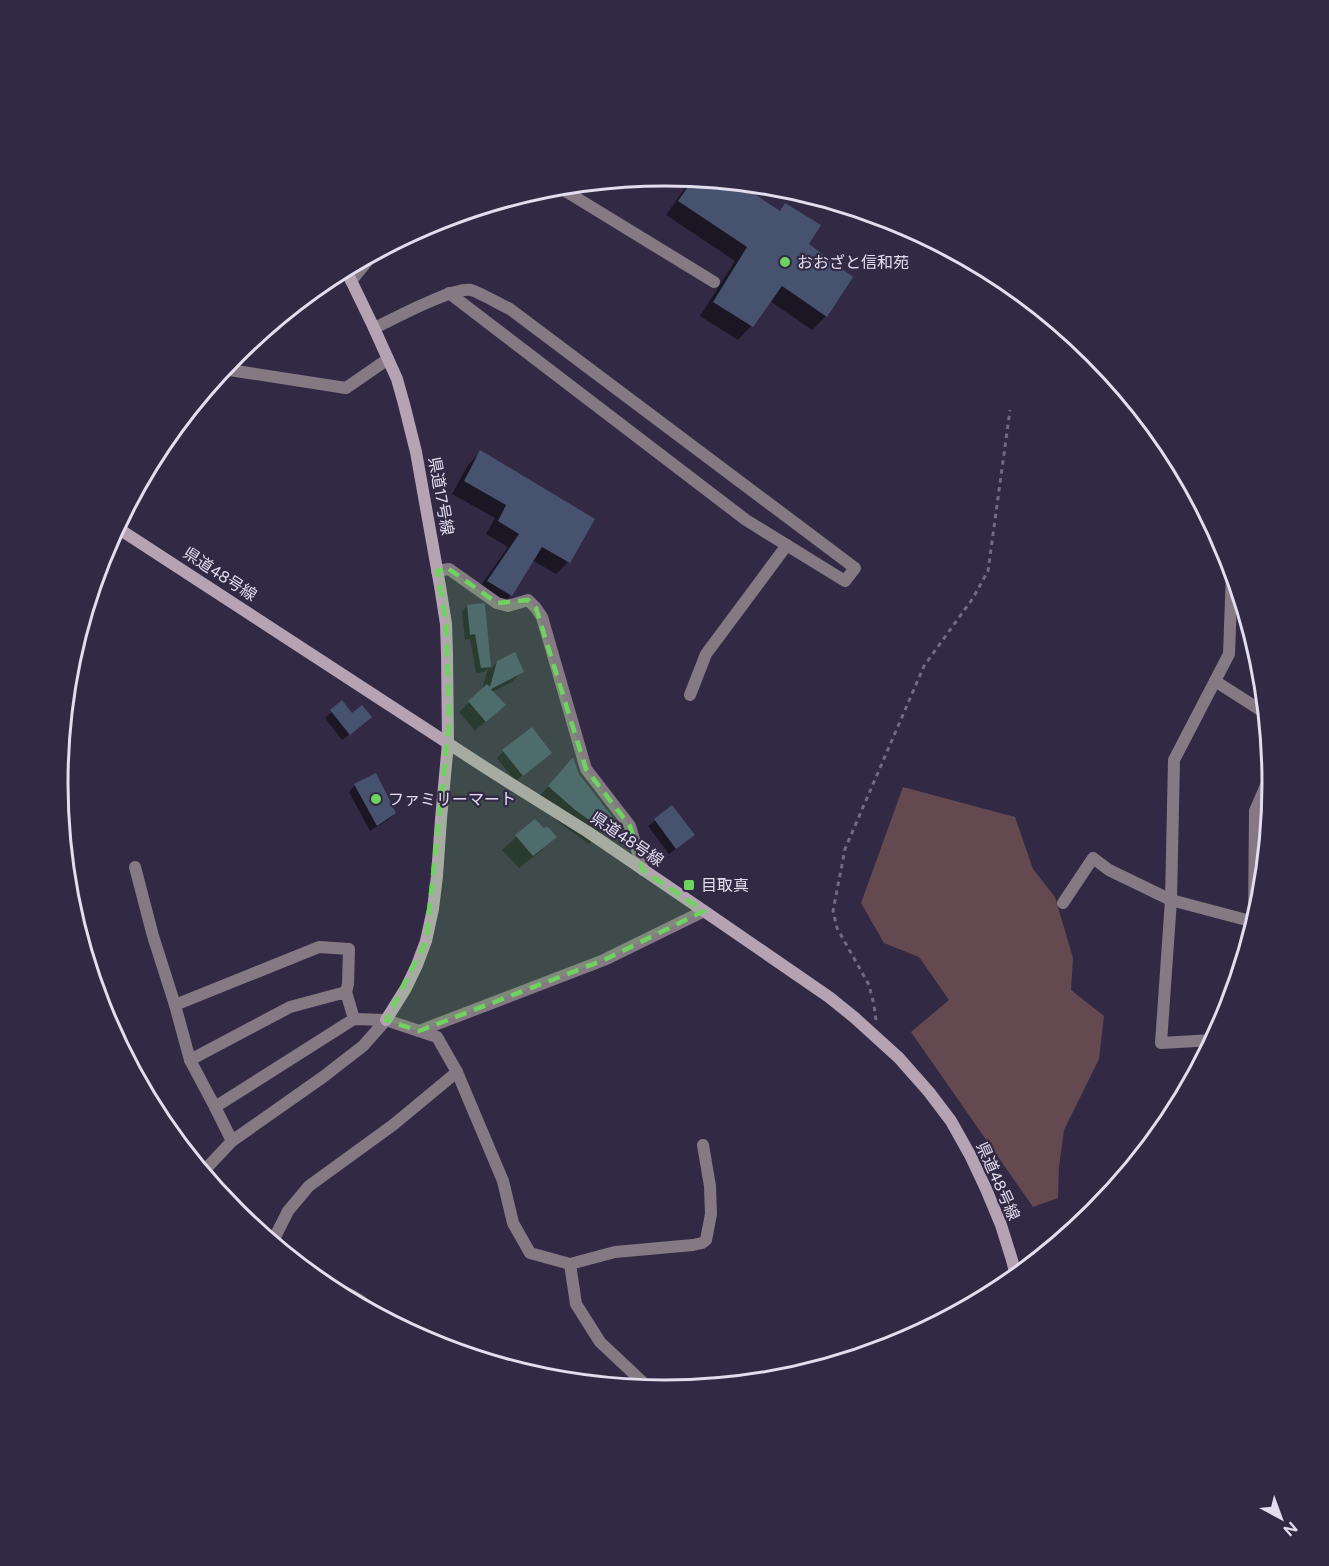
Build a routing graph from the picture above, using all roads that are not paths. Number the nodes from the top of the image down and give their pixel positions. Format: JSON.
{"nodes":[{"id":1,"x":570,"y":194,"type":"edge"},
{"id":2,"x":360,"y":270,"type":"edge"},
{"id":3,"x":349,"y":277,"type":"edge"},
{"id":4,"x":351,"y":281,"type":"junction"},
{"id":5,"x":714,"y":282,"type":"dead end"},
{"id":6,"x":449,"y":293,"type":"junction"},
{"id":7,"x":374,"y":328,"type":"junction"},
{"id":8,"x":388,"y":359,"type":"junction"},
{"id":9,"x":237,"y":367,"type":"edge"},
{"id":10,"x":123,"y":532,"type":"edge"},
{"id":11,"x":787,"y":545,"type":"junction"},
{"id":12,"x":436,"y":571,"type":"junction"},
{"id":13,"x":1231,"y":595,"type":"edge"},
{"id":14,"x":1215,"y":681,"type":"junction"},
{"id":15,"x":690,"y":695,"type":"dead end"},
{"id":16,"x":1256,"y":707,"type":"edge"},
{"id":17,"x":448,"y":743,"type":"junction"},
{"id":18,"x":1261,"y":796,"type":"edge"},
{"id":19,"x":135,"y":867,"type":"dead end"},
{"id":20,"x":643,"y":870,"type":"junction"},
{"id":21,"x":1254,"y":871,"type":"edge"},
{"id":22,"x":1171,"y":900,"type":"junction"},
{"id":23,"x":1063,"y":903,"type":"dead end"},
{"id":24,"x":704,"y":911,"type":"junction"},
{"id":25,"x":1245,"y":920,"type":"edge"},
{"id":26,"x":346,"y":993,"type":"junction"},
{"id":27,"x":175,"y":1005,"type":"junction"},
{"id":28,"x":354,"y":1019,"type":"junction"},
{"id":29,"x":386,"y":1020,"type":"junction"},
{"id":30,"x":419,"y":1031,"type":"junction"},
{"id":31,"x":1203,"y":1041,"type":"edge"},
{"id":32,"x":190,"y":1060,"type":"junction"},
{"id":33,"x":457,"y":1072,"type":"junction"},
{"id":34,"x":215,"y":1107,"type":"junction"},
{"id":35,"x":232,"y":1141,"type":"junction"},
{"id":36,"x":703,"y":1145,"type":"dead end"},
{"id":37,"x":208,"y":1167,"type":"edge"},
{"id":38,"x":276,"y":1236,"type":"edge"},
{"id":39,"x":570,"y":1264,"type":"junction"},
{"id":40,"x":1014,"y":1267,"type":"edge"},
{"id":41,"x":640,"y":1379,"type":"edge"}],
"edges":[{"from":1,"to":5,"type":"street"},
{"from":2,"to":4,"type":"street"},
{"from":3,"to":4,"type":"main road","name":"県道17号線"},
{"from":4,"to":7,"type":"main road","name":"県道17号線"},
{"from":6,"to":7,"type":"street"},
{"from":6,"to":11,"type":"street"},
{"from":6,"to":11,"type":"street"},
{"from":7,"to":8,"type":"main road","name":"県道17号線"},
{"from":8,"to":9,"type":"street"},
{"from":8,"to":12,"type":"main road","name":"県道17号線"},
{"from":10,"to":17,"type":"main road","name":"県道48号線"},
{"from":11,"to":15,"type":"street"},
{"from":12,"to":17,"type":"main road","name":"県道17号線"},
{"from":12,"to":20,"type":"street"},
{"from":13,"to":14,"type":"street"},
{"from":14,"to":16,"type":"street"},
{"from":14,"to":22,"type":"street"},
{"from":17,"to":20,"type":"main road","name":"県道48号線"},
{"from":17,"to":29,"type":"main road","name":"県道17号線"},
{"from":18,"to":21,"type":"street"},
{"from":19,"to":27,"type":"street"},
{"from":20,"to":24,"type":"main road","name":"県道48号線"},
{"from":22,"to":23,"type":"street"},
{"from":22,"to":25,"type":"street"},
{"from":22,"to":31,"type":"street"},
{"from":24,"to":30,"type":"street"},
{"from":24,"to":40,"type":"main road","name":"県道48号線"},
{"from":26,"to":27,"type":"street"},
{"from":26,"to":28,"type":"street"},
{"from":26,"to":32,"type":"street"},
{"from":27,"to":32,"type":"street"},
{"from":28,"to":29,"type":"street"},
{"from":28,"to":34,"type":"street"},
{"from":29,"to":30,"type":"street"},
{"from":29,"to":35,"type":"street"},
{"from":30,"to":33,"type":"street"},
{"from":32,"to":34,"type":"street"},
{"from":33,"to":38,"type":"street"},
{"from":33,"to":39,"type":"street"},
{"from":34,"to":35,"type":"street"},
{"from":35,"to":37,"type":"street"},
{"from":36,"to":39,"type":"street"},
{"from":39,"to":41,"type":"street"}]}
